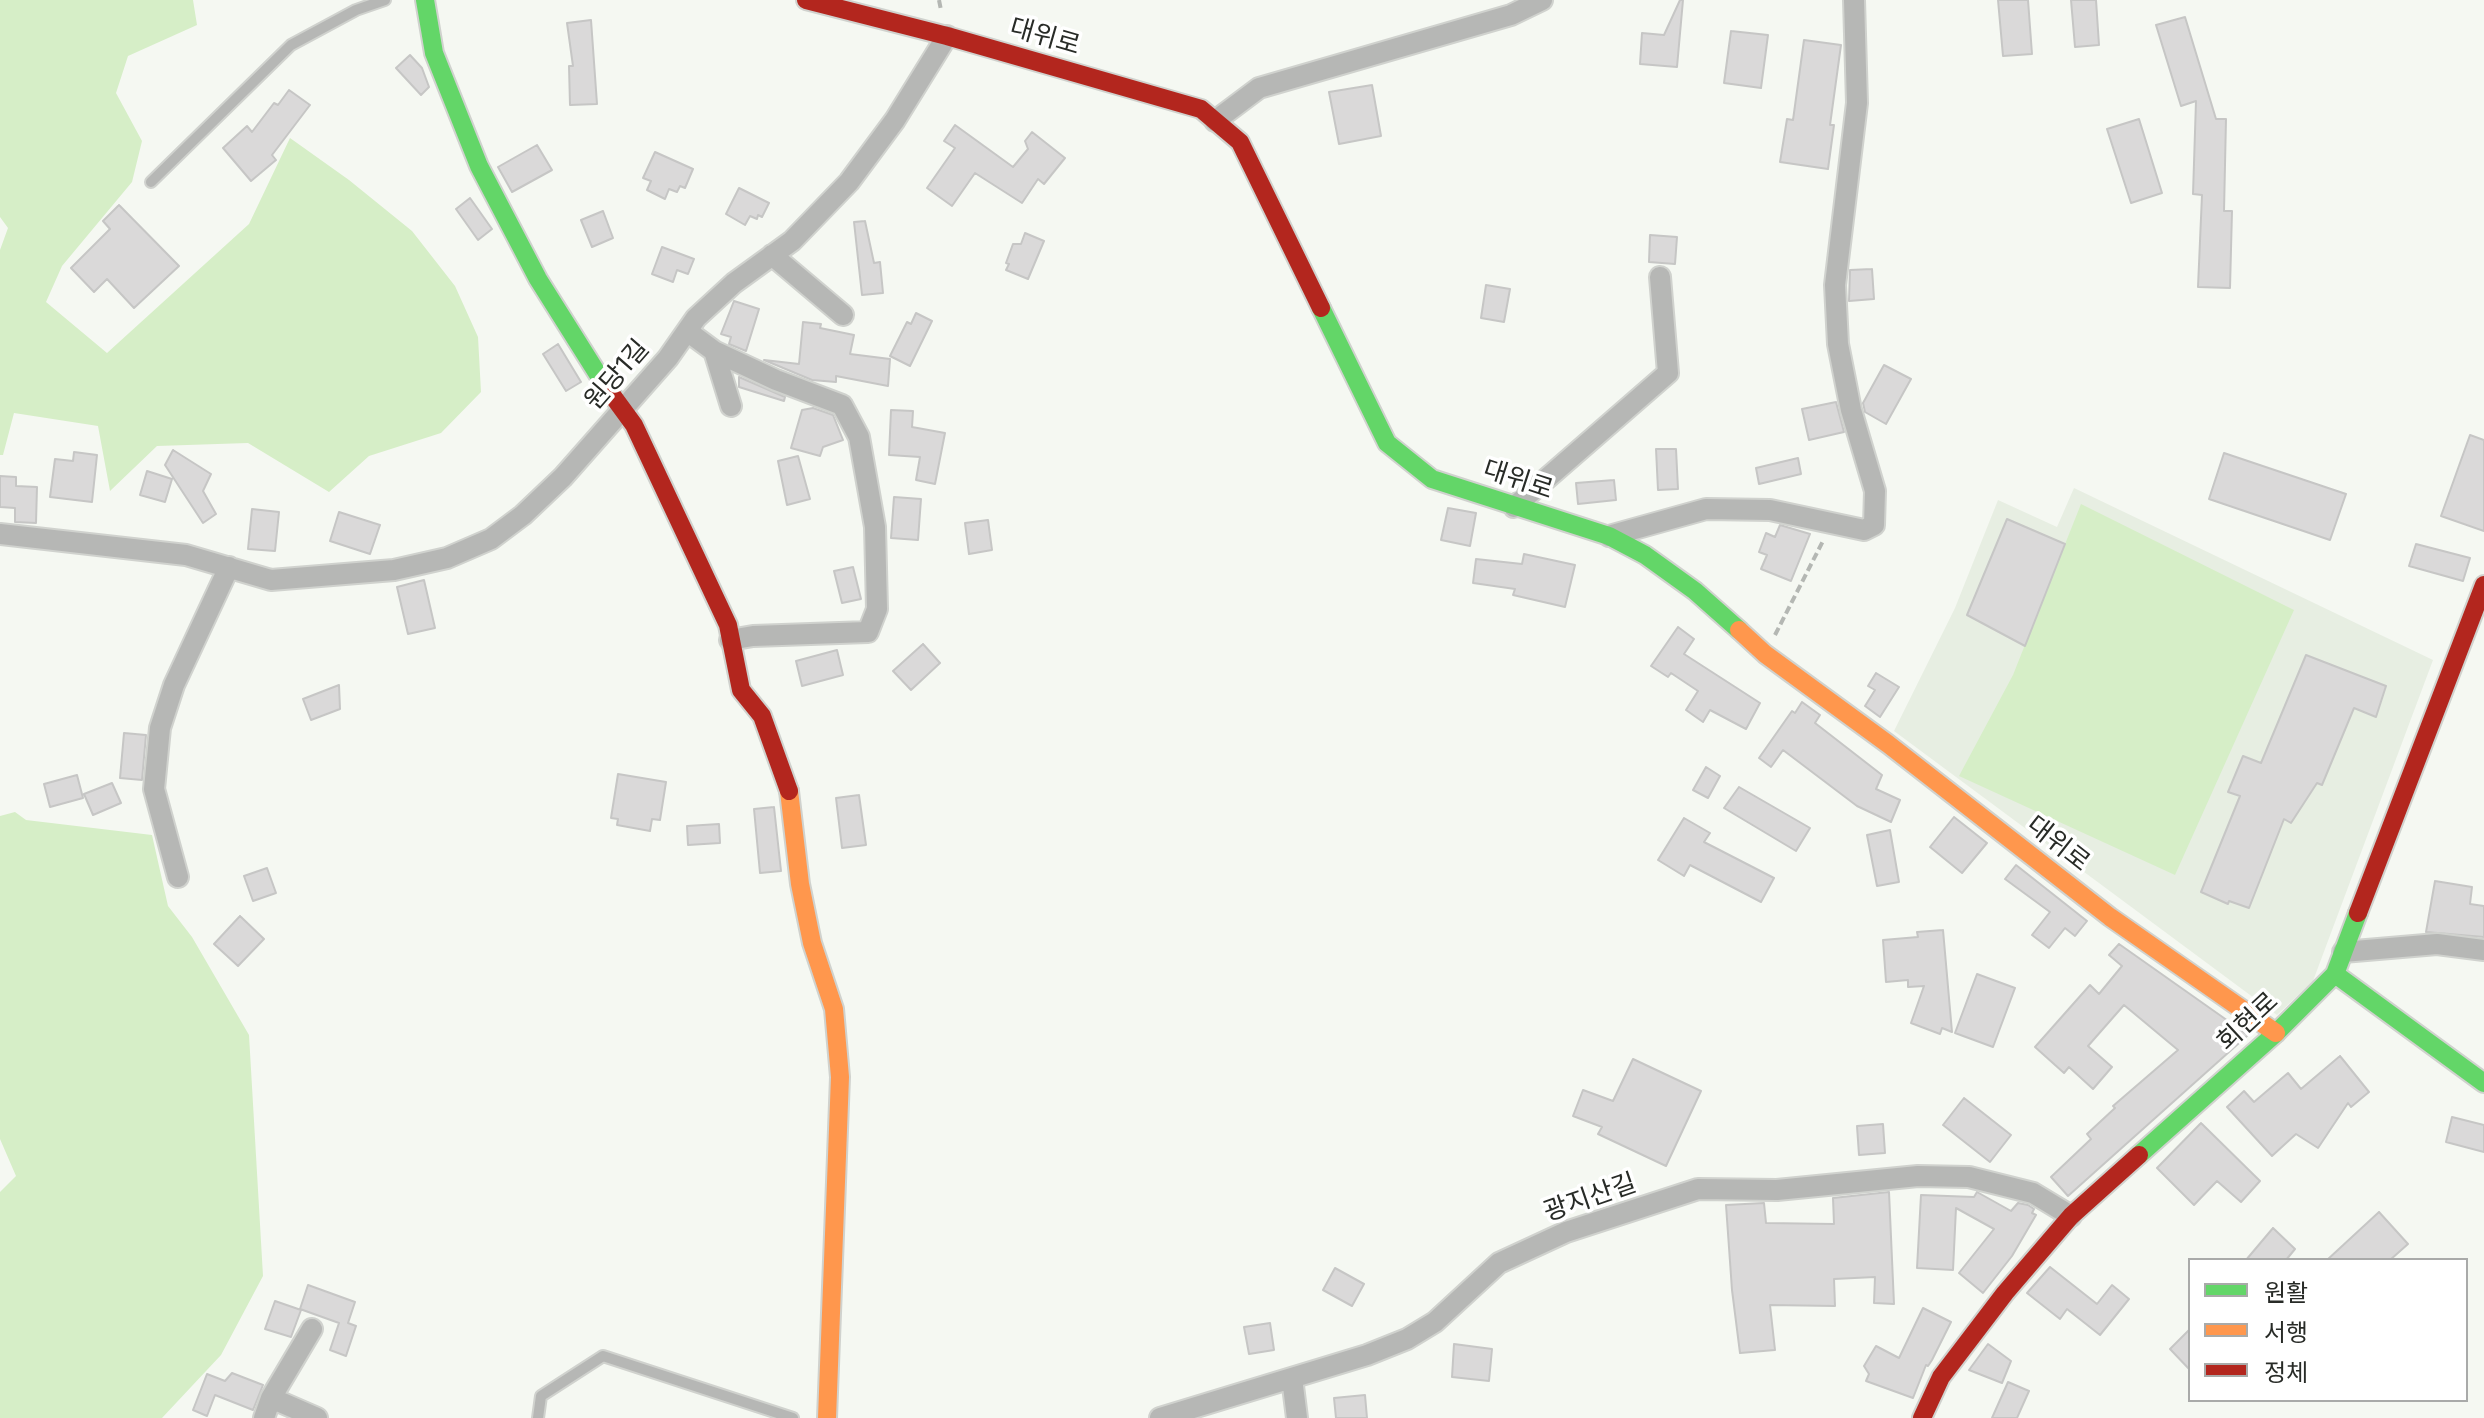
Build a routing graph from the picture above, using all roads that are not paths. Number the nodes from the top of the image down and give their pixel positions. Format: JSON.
{"nodes":[{"id":1,"x":385,"y":0,"type":"edge"},
{"id":2,"x":425,"y":0,"type":"edge"},
{"id":3,"x":806,"y":0,"type":"edge"},
{"id":4,"x":1542,"y":0,"type":"edge"},
{"id":5,"x":1854,"y":0,"type":"edge"},
{"id":6,"x":947,"y":36,"type":"junction"},
{"id":7,"x":1215,"y":121,"type":"junction"},
{"id":8,"x":151,"y":182,"type":"dead end"},
{"id":9,"x":772,"y":255,"type":"junction"},
{"id":10,"x":1660,"y":277,"type":"dead end"},
{"id":11,"x":843,"y":315,"type":"dead end"},
{"id":12,"x":687,"y":331,"type":"junction"},
{"id":13,"x":714,"y":351,"type":"junction"},
{"id":14,"x":731,"y":406,"type":"dead end"},
{"id":15,"x":622,"y":409,"type":"junction"},
{"id":16,"x":1514,"y":507,"type":"junction"},
{"id":17,"x":0,"y":534,"type":"edge"},
{"id":18,"x":1609,"y":536,"type":"junction"},
{"id":19,"x":229,"y":567,"type":"junction"},
{"id":20,"x":2484,"y":585,"type":"edge"},
{"id":21,"x":730,"y":640,"type":"junction"},
{"id":22,"x":178,"y":877,"type":"dead end"},
{"id":23,"x":2484,"y":950,"type":"edge"},
{"id":24,"x":2343,"y":952,"type":"junction"},
{"id":25,"x":2335,"y":974,"type":"junction"},
{"id":26,"x":2276,"y":1033,"type":"junction"},
{"id":27,"x":2484,"y":1083,"type":"edge"},
{"id":28,"x":2071,"y":1216,"type":"junction"},
{"id":29,"x":312,"y":1329,"type":"dead end"},
{"id":30,"x":1292,"y":1378,"type":"junction"},
{"id":31,"x":271,"y":1398,"type":"junction"},
{"id":32,"x":264,"y":1418,"type":"edge"},
{"id":33,"x":317,"y":1418,"type":"edge"},
{"id":34,"x":538,"y":1418,"type":"edge"},
{"id":35,"x":793,"y":1418,"type":"edge"},
{"id":36,"x":827,"y":1418,"type":"edge"},
{"id":37,"x":1160,"y":1418,"type":"edge"},
{"id":38,"x":1297,"y":1418,"type":"edge"},
{"id":39,"x":1922,"y":1418,"type":"edge"}],
"edges":[{"from":1,"to":8,"type":"lane"},
{"from":2,"to":15,"type":"street"},
{"from":3,"to":6,"type":"street","name":"대위로"},
{"from":4,"to":7,"type":"street"},
{"from":5,"to":18,"type":"street"},
{"from":6,"to":7,"type":"street","name":"대위로"},
{"from":6,"to":9,"type":"street","name":"원당1길"},
{"from":7,"to":16,"type":"street","name":"대위로"},
{"from":9,"to":11,"type":"street"},
{"from":9,"to":12,"type":"street","name":"원당1길"},
{"from":10,"to":16,"type":"street"},
{"from":12,"to":13,"type":"street"},
{"from":12,"to":15,"type":"street","name":"원당1길"},
{"from":13,"to":14,"type":"street"},
{"from":13,"to":21,"type":"street"},
{"from":15,"to":19,"type":"street","name":"원당1길"},
{"from":15,"to":21,"type":"street"},
{"from":16,"to":18,"type":"street","name":"대위로"},
{"from":17,"to":19,"type":"street","name":"원당1길"},
{"from":18,"to":26,"type":"street","name":"대위로"},
{"from":19,"to":22,"type":"street"},
{"from":20,"to":24,"type":"street","name":"회현로"},
{"from":21,"to":36,"type":"street"},
{"from":23,"to":24,"type":"street"},
{"from":24,"to":25,"type":"street","name":"회현로"},
{"from":25,"to":26,"type":"street","name":"회현로"},
{"from":25,"to":27,"type":"street"},
{"from":26,"to":28,"type":"street","name":"회현로"},
{"from":28,"to":30,"type":"street","name":"광지산길"},
{"from":28,"to":39,"type":"street","name":"회현로"},
{"from":29,"to":31,"type":"street"},
{"from":30,"to":37,"type":"street","name":"광지산길"},
{"from":30,"to":38,"type":"street"},
{"from":31,"to":32,"type":"street"},
{"from":31,"to":33,"type":"street"},
{"from":34,"to":35,"type":"lane"}]}
